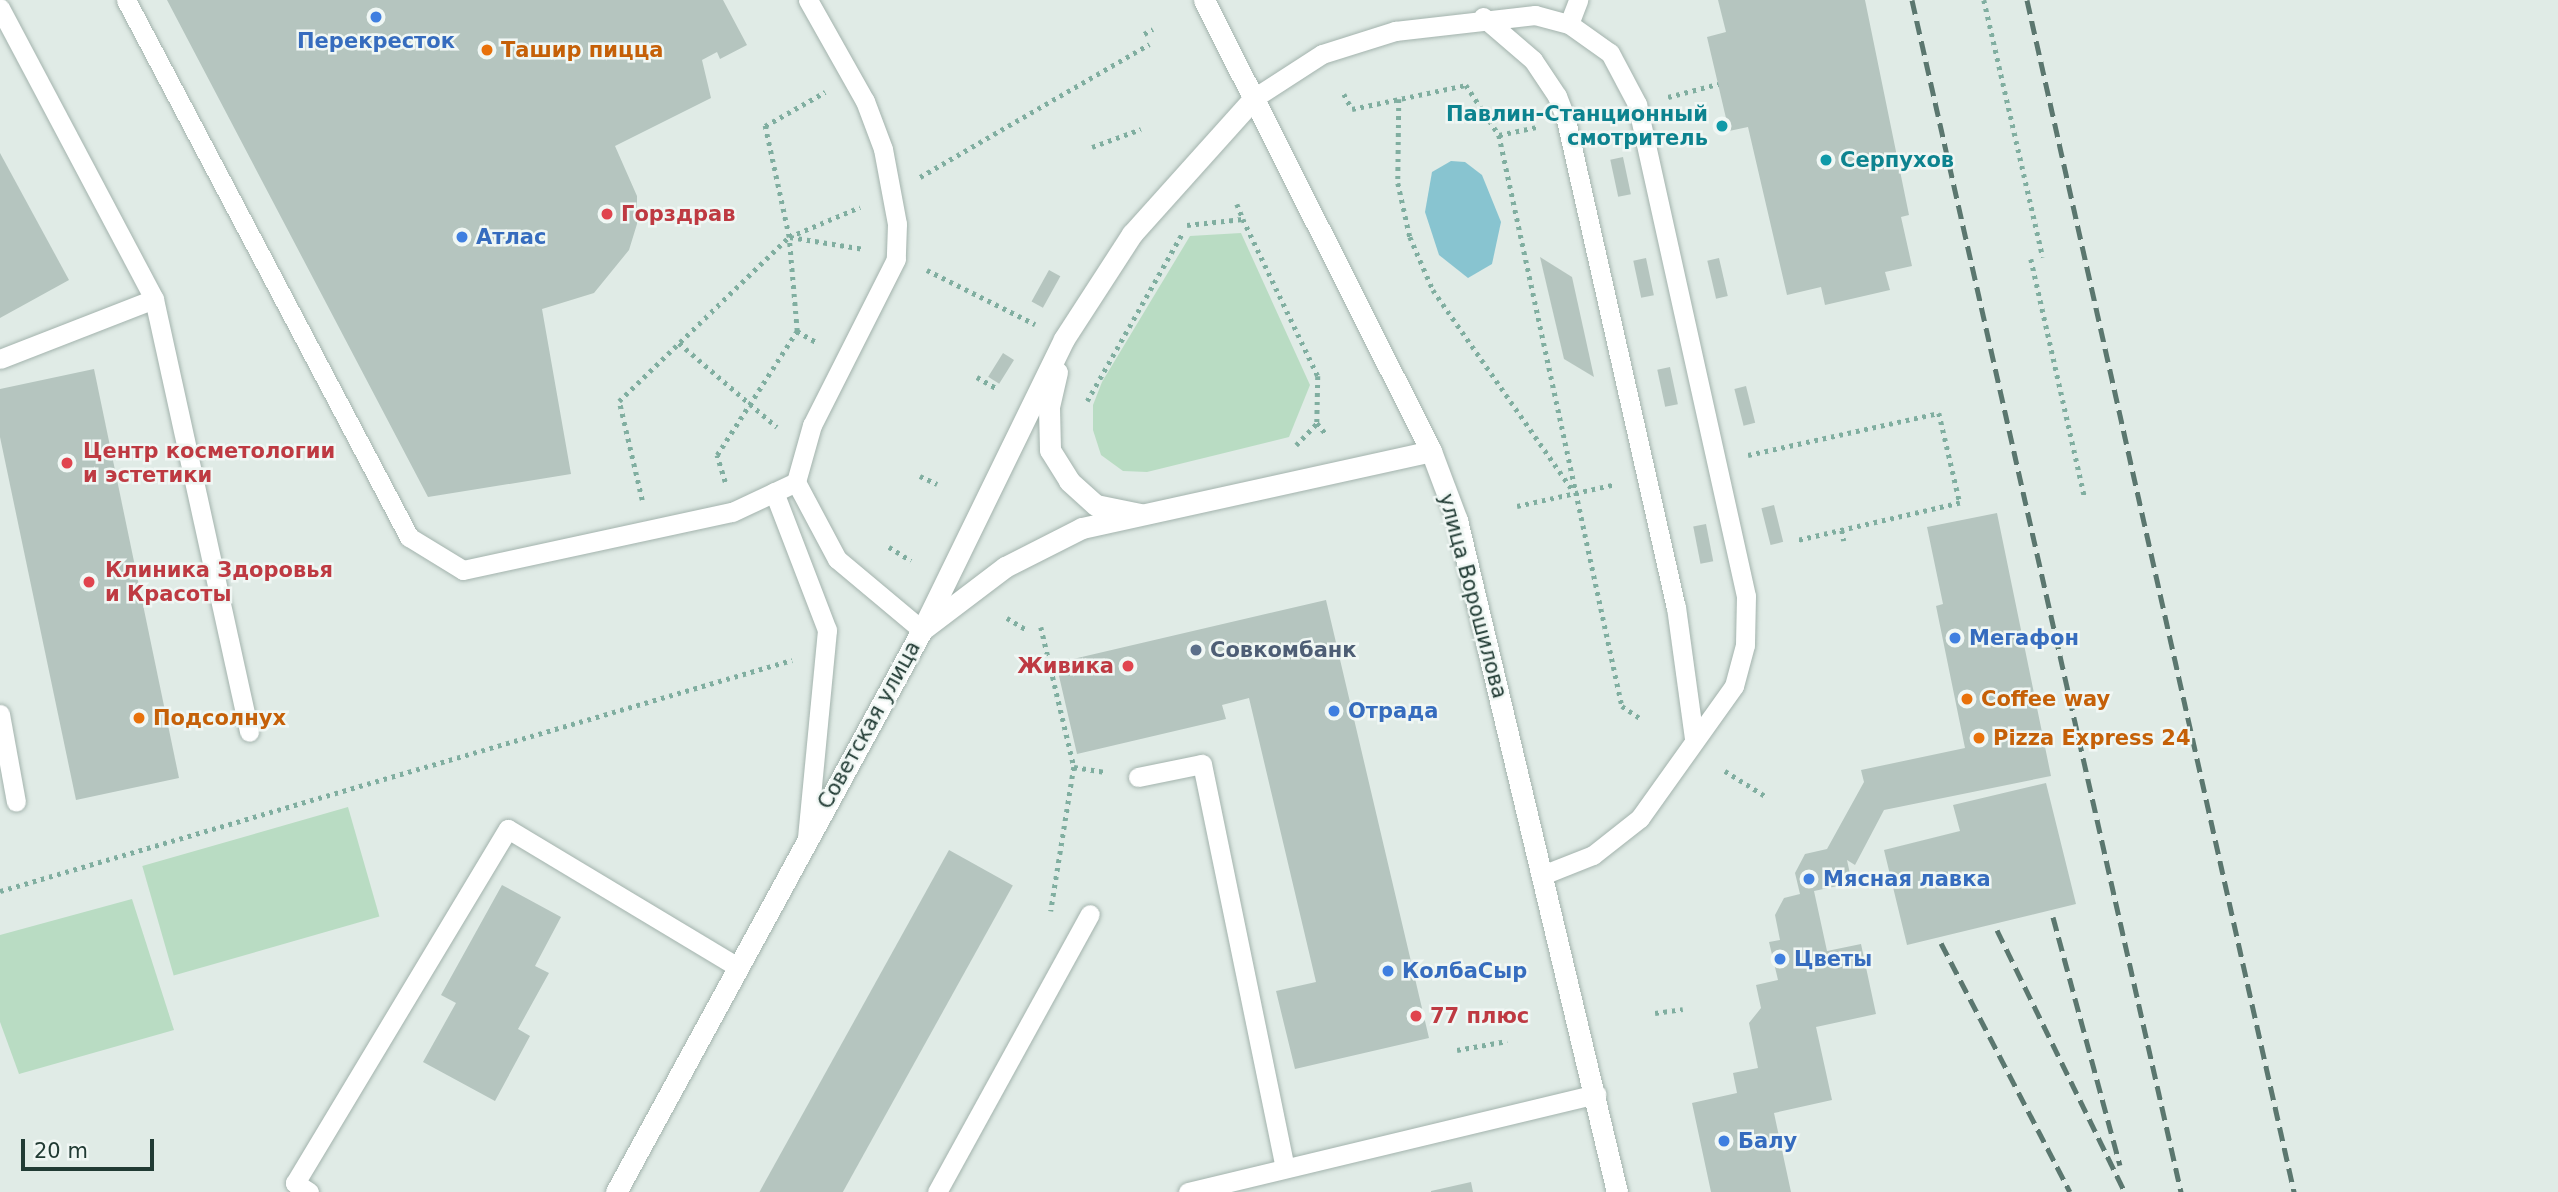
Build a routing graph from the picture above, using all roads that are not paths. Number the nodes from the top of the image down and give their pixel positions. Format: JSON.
{"nodes":[{"id":1,"x":126,"y":0,"type":"edge"},
{"id":2,"x":808,"y":0,"type":"edge"},
{"id":3,"x":1204,"y":0,"type":"edge"},
{"id":4,"x":1578,"y":0,"type":"edge"},
{"id":5,"x":0,"y":8,"type":"edge"},
{"id":6,"x":1483,"y":17,"type":"junction"},
{"id":7,"x":1569,"y":24,"type":"junction"},
{"id":8,"x":1254,"y":99,"type":"junction"},
{"id":9,"x":154,"y":299,"type":"junction"},
{"id":10,"x":1064,"y":340,"type":"junction"},
{"id":11,"x":0,"y":359,"type":"edge"},
{"id":12,"x":1431,"y":451,"type":"junction"},
{"id":13,"x":796,"y":482,"type":"junction"},
{"id":14,"x":774,"y":492,"type":"junction"},
{"id":15,"x":1151,"y":516,"type":"junction"},
{"id":16,"x":922,"y":630,"type":"junction"},
{"id":17,"x":0,"y":714,"type":"edge"},
{"id":18,"x":249,"y":732,"type":"dead end"},
{"id":19,"x":1694,"y":738,"type":"junction"},
{"id":20,"x":1138,"y":777,"type":"dead end"},
{"id":21,"x":16,"y":802,"type":"dead end"},
{"id":22,"x":807,"y":838,"type":"junction"},
{"id":23,"x":1545,"y":874,"type":"junction"},
{"id":24,"x":1090,"y":914,"type":"dead end"},
{"id":25,"x":738,"y":967,"type":"junction"},
{"id":26,"x":1596,"y":1094,"type":"junction"},
{"id":27,"x":1285,"y":1168,"type":"junction"},
{"id":28,"x":309,"y":1192,"type":"edge"},
{"id":29,"x":616,"y":1192,"type":"edge"},
{"id":30,"x":937,"y":1192,"type":"edge"},
{"id":31,"x":1188,"y":1192,"type":"edge"},
{"id":32,"x":1617,"y":1192,"type":"edge"}],
"edges":[{"from":1,"to":14,"type":"lane"},
{"from":2,"to":13,"type":"lane"},
{"from":3,"to":8,"type":"street","name":"улица Ворошилова"},
{"from":4,"to":7,"type":"lane"},
{"from":5,"to":9,"type":"lane"},
{"from":6,"to":7,"type":"lane"},
{"from":6,"to":8,"type":"lane"},
{"from":6,"to":19,"type":"lane"},
{"from":7,"to":19,"type":"lane"},
{"from":8,"to":10,"type":"street"},
{"from":8,"to":12,"type":"street","name":"улица Ворошилова"},
{"from":9,"to":11,"type":"lane"},
{"from":9,"to":18,"type":"lane"},
{"from":10,"to":15,"type":"street"},
{"from":10,"to":16,"type":"street"},
{"from":12,"to":15,"type":"street","name":"Советская улица"},
{"from":12,"to":23,"type":"street","name":"улица Ворошилова"},
{"from":13,"to":14,"type":"lane"},
{"from":13,"to":16,"type":"lane"},
{"from":14,"to":22,"type":"lane"},
{"from":15,"to":16,"type":"street","name":"Советская улица"},
{"from":16,"to":22,"type":"street","name":"Советская улица"},
{"from":17,"to":21,"type":"lane"},
{"from":19,"to":23,"type":"lane"},
{"from":20,"to":27,"type":"lane"},
{"from":22,"to":25,"type":"street","name":"Советская улица"},
{"from":23,"to":26,"type":"street","name":"улица Ворошилова"},
{"from":24,"to":30,"type":"lane"},
{"from":25,"to":28,"type":"lane"},
{"from":25,"to":29,"type":"street","name":"Советская улица"},
{"from":26,"to":27,"type":"lane"},
{"from":26,"to":32,"type":"street","name":"улица Ворошилова"},
{"from":27,"to":31,"type":"lane"}]}
